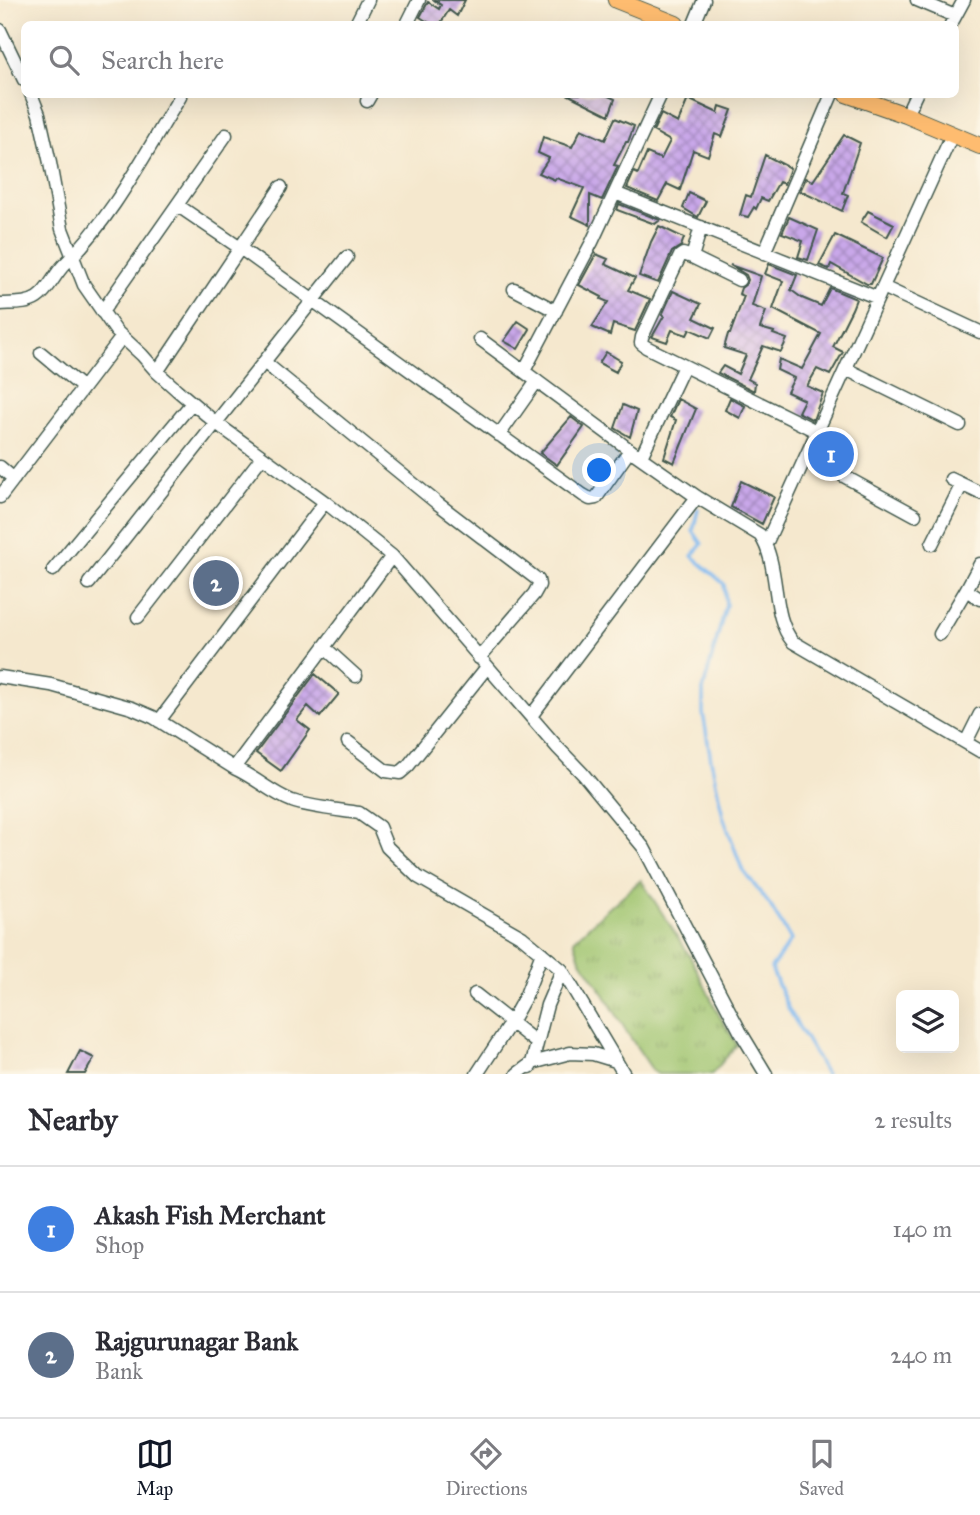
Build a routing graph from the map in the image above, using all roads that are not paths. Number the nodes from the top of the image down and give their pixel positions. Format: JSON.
{"nodes":[{"id":1,"x":368,"y":0,"type":"edge"},
{"id":2,"x":419,"y":0,"type":"edge"},
{"id":3,"x":616,"y":0,"type":"edge"},
{"id":4,"x":704,"y":0,"type":"edge"},
{"id":5,"x":917,"y":0,"type":"edge"},
{"id":6,"x":964,"y":0,"type":"edge"},
{"id":7,"x":953,"y":20,"type":"edge"},
{"id":8,"x":358,"y":21,"type":"edge"},
{"id":9,"x":408,"y":21,"type":"edge"},
{"id":10,"x":668,"y":21,"type":"edge"},
{"id":11,"x":695,"y":21,"type":"edge"},
{"id":12,"x":0,"y":30,"type":"edge"},
{"id":13,"x":21,"y":74,"type":"edge"},
{"id":14,"x":33,"y":98,"type":"edge"},
{"id":15,"x":179,"y":98,"type":"edge"},
{"id":16,"x":659,"y":98,"type":"edge"},
{"id":17,"x":830,"y":98,"type":"edge"},
{"id":18,"x":857,"y":98,"type":"edge"},
{"id":19,"x":914,"y":98,"type":"edge"},
{"id":20,"x":906,"y":115,"type":"junction"},
{"id":21,"x":226,"y":135,"type":"dead end"},
{"id":22,"x":952,"y":135,"type":"junction"},
{"id":23,"x":980,"y":146,"type":"edge"},
{"id":24,"x":281,"y":187,"type":"dead end"},
{"id":25,"x":615,"y":193,"type":"junction"},
{"id":26,"x":177,"y":205,"type":"junction"},
{"id":27,"x":701,"y":228,"type":"junction"},
{"id":28,"x":240,"y":248,"type":"junction"},
{"id":29,"x":764,"y":253,"type":"junction"},
{"id":30,"x":347,"y":257,"type":"dead end"},
{"id":31,"x":692,"y":257,"type":"junction"},
{"id":32,"x":73,"y":258,"type":"junction"},
{"id":33,"x":739,"y":280,"type":"dead end"},
{"id":34,"x":514,"y":289,"type":"dead end"},
{"id":35,"x":881,"y":293,"type":"junction"},
{"id":36,"x":312,"y":301,"type":"junction"},
{"id":37,"x":0,"y":304,"type":"edge"},
{"id":38,"x":556,"y":311,"type":"junction"},
{"id":39,"x":102,"y":312,"type":"junction"},
{"id":40,"x":980,"y":332,"type":"edge"},
{"id":41,"x":122,"y":337,"type":"junction"},
{"id":42,"x":480,"y":339,"type":"dead end"},
{"id":43,"x":41,"y":354,"type":"dead end"},
{"id":44,"x":264,"y":362,"type":"junction"},
{"id":45,"x":684,"y":366,"type":"junction"},
{"id":46,"x":846,"y":369,"type":"junction"},
{"id":47,"x":524,"y":371,"type":"junction"},
{"id":48,"x":157,"y":372,"type":"junction"},
{"id":49,"x":537,"y":381,"type":"junction"},
{"id":50,"x":83,"y":388,"type":"junction"},
{"id":51,"x":192,"y":403,"type":"junction"},
{"id":52,"x":216,"y":423,"type":"junction"},
{"id":53,"x":960,"y":425,"type":"dead end"},
{"id":54,"x":818,"y":432,"type":"junction"},
{"id":55,"x":499,"y":435,"type":"junction"},
{"id":56,"x":636,"y":454,"type":"junction"},
{"id":57,"x":807,"y":456,"type":"junction"},
{"id":58,"x":262,"y":457,"type":"junction"},
{"id":59,"x":0,"y":467,"type":"edge"},
{"id":60,"x":980,"y":477,"type":"edge"},
{"id":61,"x":14,"y":479,"type":"junction"},
{"id":62,"x":978,"y":491,"type":"edge"},
{"id":63,"x":0,"y":497,"type":"edge"},
{"id":64,"x":696,"y":497,"type":"junction"},
{"id":65,"x":325,"y":502,"type":"junction"},
{"id":66,"x":915,"y":515,"type":"dead end"},
{"id":67,"x":766,"y":544,"type":"junction"},
{"id":68,"x":932,"y":544,"type":"dead end"},
{"id":69,"x":392,"y":556,"type":"junction"},
{"id":70,"x":980,"y":564,"type":"edge"},
{"id":71,"x":53,"y":570,"type":"dead end"},
{"id":72,"x":89,"y":583,"type":"dead end"},
{"id":73,"x":966,"y":590,"type":"junction"},
{"id":74,"x":980,"y":598,"type":"edge"},
{"id":75,"x":138,"y":617,"type":"dead end"},
{"id":76,"x":940,"y":634,"type":"dead end"},
{"id":77,"x":324,"y":648,"type":"junction"},
{"id":78,"x":483,"y":662,"type":"junction"},
{"id":79,"x":356,"y":676,"type":"dead end"},
{"id":80,"x":0,"y":677,"type":"edge"},
{"id":81,"x":980,"y":714,"type":"edge"},
{"id":82,"x":531,"y":716,"type":"junction"},
{"id":83,"x":159,"y":720,"type":"junction"},
{"id":84,"x":348,"y":742,"type":"dead end"},
{"id":85,"x":966,"y":742,"type":"junction"},
{"id":86,"x":980,"y":751,"type":"edge"},
{"id":87,"x":234,"y":768,"type":"junction"},
{"id":88,"x":542,"y":953,"type":"junction"},
{"id":89,"x":562,"y":970,"type":"junction"},
{"id":90,"x":475,"y":994,"type":"dead end"},
{"id":91,"x":511,"y":1022,"type":"junction"},
{"id":92,"x":537,"y":1043,"type":"junction"},
{"id":93,"x":616,"y":1061,"type":"junction"},
{"id":94,"x":530,"y":1068,"type":"edge"},
{"id":95,"x":477,"y":1074,"type":"edge"},
{"id":96,"x":517,"y":1074,"type":"edge"},
{"id":97,"x":624,"y":1074,"type":"edge"},
{"id":98,"x":766,"y":1074,"type":"edge"}],
"edges":[{"from":1,"to":8,"type":"street"},
{"from":2,"to":9,"type":"street"},
{"from":3,"to":10,"type":"main road"},
{"from":4,"to":11,"type":"street"},
{"from":5,"to":7,"type":"street"},
{"from":6,"to":7,"type":"street"},
{"from":12,"to":13,"type":"street"},
{"from":14,"to":32,"type":"street"},
{"from":15,"to":32,"type":"street"},
{"from":16,"to":25,"type":"street"},
{"from":17,"to":29,"type":"street"},
{"from":18,"to":20,"type":"main road"},
{"from":19,"to":20,"type":"street"},
{"from":20,"to":22,"type":"main road"},
{"from":21,"to":26,"type":"street"},
{"from":22,"to":23,"type":"main road"},
{"from":22,"to":35,"type":"street"},
{"from":24,"to":28,"type":"street"},
{"from":25,"to":27,"type":"street"},
{"from":25,"to":38,"type":"street"},
{"from":26,"to":28,"type":"street"},
{"from":26,"to":39,"type":"street"},
{"from":27,"to":29,"type":"street"},
{"from":27,"to":31,"type":"street"},
{"from":28,"to":36,"type":"street"},
{"from":28,"to":48,"type":"street"},
{"from":29,"to":35,"type":"street"},
{"from":30,"to":36,"type":"street"},
{"from":31,"to":33,"type":"street"},
{"from":31,"to":45,"type":"street"},
{"from":32,"to":37,"type":"street"},
{"from":32,"to":39,"type":"street"},
{"from":34,"to":38,"type":"street"},
{"from":35,"to":40,"type":"street"},
{"from":35,"to":46,"type":"street"},
{"from":36,"to":44,"type":"street"},
{"from":36,"to":55,"type":"street"},
{"from":38,"to":47,"type":"street"},
{"from":39,"to":41,"type":"street"},
{"from":41,"to":48,"type":"street"},
{"from":41,"to":50,"type":"street"},
{"from":42,"to":47,"type":"street"},
{"from":43,"to":50,"type":"street"},
{"from":44,"to":52,"type":"street"},
{"from":44,"to":78,"type":"street"},
{"from":45,"to":54,"type":"street"},
{"from":45,"to":56,"type":"street"},
{"from":46,"to":53,"type":"street"},
{"from":46,"to":54,"type":"street"},
{"from":47,"to":49,"type":"street"},
{"from":48,"to":51,"type":"street"},
{"from":49,"to":55,"type":"street"},
{"from":49,"to":56,"type":"street"},
{"from":50,"to":61,"type":"street"},
{"from":51,"to":52,"type":"street"},
{"from":51,"to":71,"type":"street"},
{"from":52,"to":58,"type":"street"},
{"from":52,"to":72,"type":"street"},
{"from":54,"to":57,"type":"street"},
{"from":55,"to":56,"type":"street"},
{"from":56,"to":64,"type":"street"},
{"from":57,"to":66,"type":"street"},
{"from":57,"to":67,"type":"street"},
{"from":58,"to":65,"type":"street"},
{"from":58,"to":75,"type":"street"},
{"from":59,"to":61,"type":"street"},
{"from":60,"to":62,"type":"street"},
{"from":61,"to":63,"type":"street"},
{"from":62,"to":68,"type":"street"},
{"from":64,"to":67,"type":"street"},
{"from":64,"to":82,"type":"street"},
{"from":65,"to":69,"type":"street"},
{"from":65,"to":83,"type":"street"},
{"from":67,"to":85,"type":"street"},
{"from":69,"to":77,"type":"street"},
{"from":69,"to":78,"type":"street"},
{"from":70,"to":73,"type":"street"},
{"from":73,"to":74,"type":"street"},
{"from":73,"to":76,"type":"street"},
{"from":77,"to":79,"type":"street"},
{"from":77,"to":87,"type":"street"},
{"from":78,"to":82,"type":"street"},
{"from":78,"to":84,"type":"street"},
{"from":80,"to":83,"type":"street"},
{"from":81,"to":85,"type":"street"},
{"from":82,"to":98,"type":"street"},
{"from":83,"to":87,"type":"street"},
{"from":85,"to":86,"type":"street"},
{"from":87,"to":88,"type":"street"},
{"from":88,"to":89,"type":"street"},
{"from":88,"to":91,"type":"street"},
{"from":89,"to":92,"type":"street"},
{"from":89,"to":93,"type":"street"},
{"from":90,"to":91,"type":"street"},
{"from":91,"to":92,"type":"street"},
{"from":91,"to":95,"type":"street"},
{"from":92,"to":94,"type":"street"},
{"from":93,"to":94,"type":"street"},
{"from":93,"to":97,"type":"street"},
{"from":94,"to":96,"type":"street"}]}
